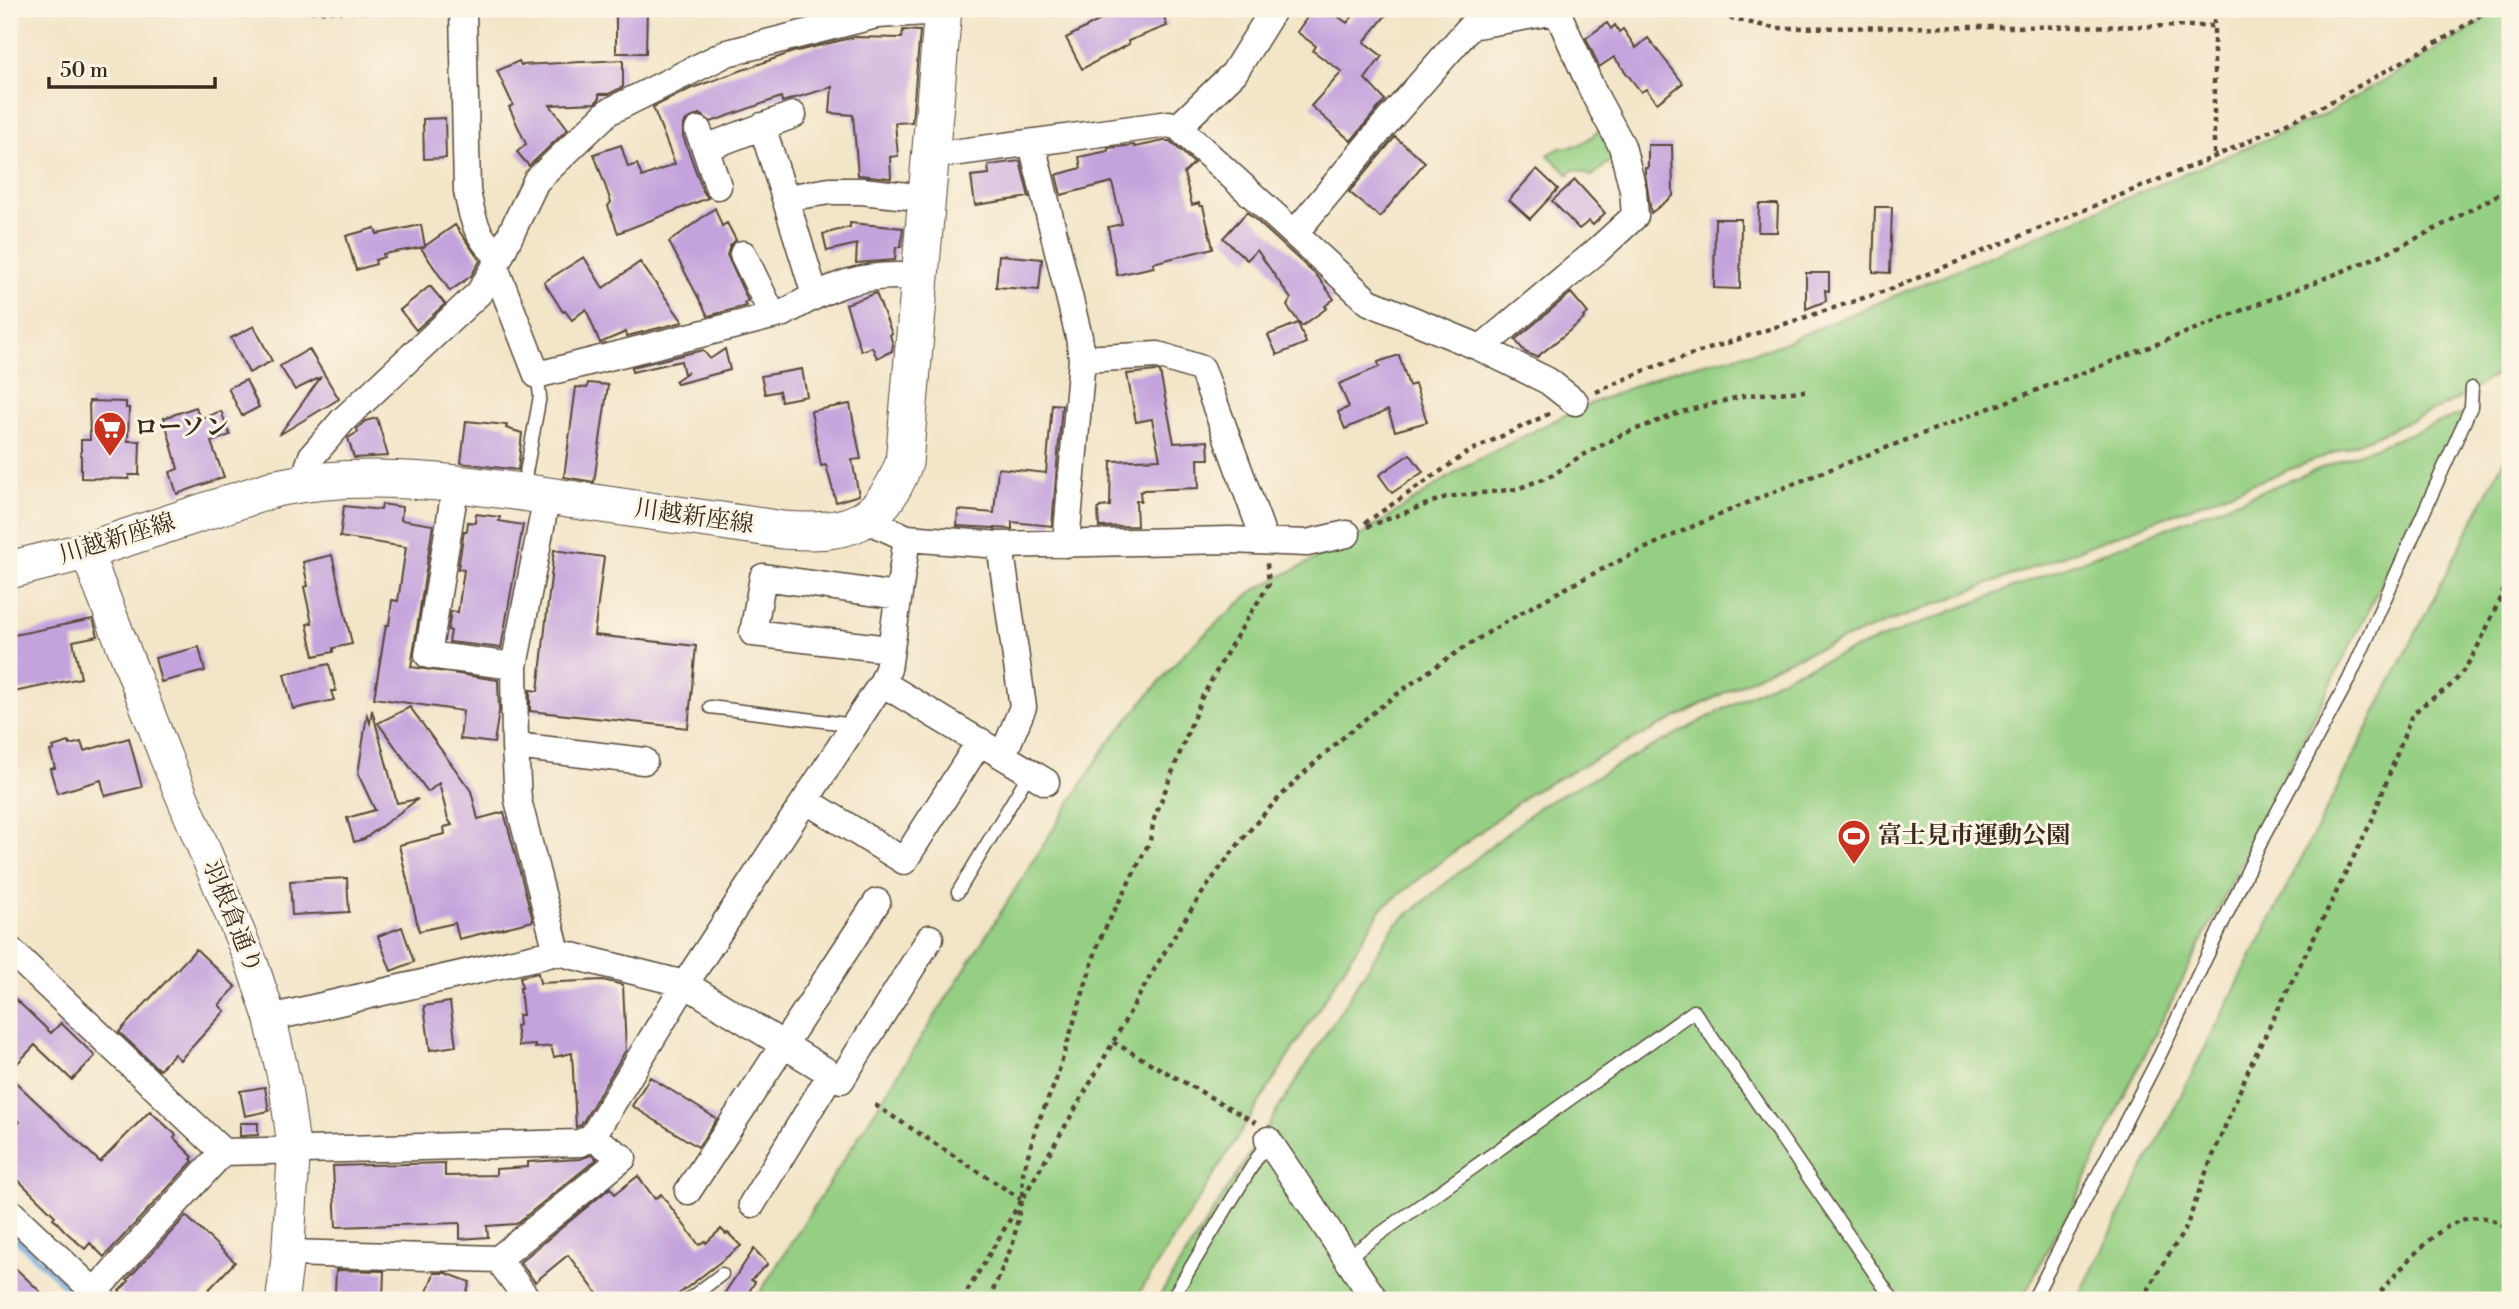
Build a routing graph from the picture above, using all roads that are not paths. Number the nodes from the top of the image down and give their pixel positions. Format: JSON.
{"nodes":[{"id":1,"x":1274,"y":9,"type":"edge"},
{"id":2,"x":943,"y":10,"type":"edge"},
{"id":3,"x":1556,"y":10,"type":"edge"},
{"id":4,"x":463,"y":11,"type":"edge"},
{"id":5,"x":793,"y":115,"type":"dead end"},
{"id":6,"x":762,"y":126,"type":"junction"},
{"id":7,"x":1178,"y":127,"type":"junction"},
{"id":8,"x":1032,"y":144,"type":"junction"},
{"id":9,"x":930,"y":156,"type":"junction"},
{"id":10,"x":718,"y":186,"type":"dead end"},
{"id":11,"x":785,"y":198,"type":"junction"},
{"id":12,"x":926,"y":198,"type":"junction"},
{"id":13,"x":1295,"y":233,"type":"junction"},
{"id":14,"x":743,"y":254,"type":"dead end"},
{"id":15,"x":498,"y":261,"type":"junction"},
{"id":16,"x":918,"y":277,"type":"junction"},
{"id":17,"x":815,"y":295,"type":"junction"},
{"id":18,"x":773,"y":316,"type":"junction"},
{"id":19,"x":1481,"y":348,"type":"junction"},
{"id":20,"x":1082,"y":359,"type":"junction"},
{"id":21,"x":537,"y":375,"type":"junction"},
{"id":22,"x":2472,"y":388,"type":"dead end"},
{"id":23,"x":1574,"y":402,"type":"road end"},
{"id":24,"x":303,"y":482,"type":"junction"},
{"id":25,"x":456,"y":483,"type":"junction"},
{"id":26,"x":535,"y":494,"type":"junction"},
{"id":27,"x":865,"y":519,"type":"junction"},
{"id":28,"x":1347,"y":534,"type":"road end"},
{"id":29,"x":907,"y":538,"type":"junction"},
{"id":30,"x":1265,"y":541,"type":"junction"},
{"id":31,"x":1066,"y":544,"type":"junction"},
{"id":32,"x":1000,"y":545,"type":"junction"},
{"id":33,"x":86,"y":551,"type":"junction"},
{"id":34,"x":9,"y":570,"type":"edge"},
{"id":35,"x":898,"y":596,"type":"junction"},
{"id":36,"x":889,"y":649,"type":"junction"},
{"id":37,"x":514,"y":666,"type":"junction"},
{"id":38,"x":883,"y":683,"type":"junction"},
{"id":39,"x":710,"y":707,"type":"dead end"},
{"id":40,"x":855,"y":725,"type":"junction"},
{"id":41,"x":515,"y":746,"type":"junction"},
{"id":42,"x":991,"y":748,"type":"junction"},
{"id":43,"x":645,"y":761,"type":"dead end"},
{"id":44,"x":1038,"y":777,"type":"joint"},
{"id":45,"x":807,"y":802,"type":"junction"},
{"id":46,"x":958,"y":892,"type":"dead end"},
{"id":47,"x":877,"y":902,"type":"dead end"},
{"id":48,"x":930,"y":938,"type":"dead end"},
{"id":49,"x":9,"y":949,"type":"edge"},
{"id":50,"x":557,"y":952,"type":"junction"},
{"id":51,"x":685,"y":984,"type":"junction"},
{"id":52,"x":271,"y":1018,"type":"junction"},
{"id":53,"x":783,"y":1044,"type":"junction"},
{"id":54,"x":831,"y":1074,"type":"junction"},
{"id":55,"x":1262,"y":1132,"type":"joint"},
{"id":56,"x":592,"y":1137,"type":"junction"},
{"id":57,"x":294,"y":1149,"type":"junction"},
{"id":58,"x":223,"y":1152,"type":"junction"},
{"id":59,"x":688,"y":1191,"type":"dead end"},
{"id":60,"x":752,"y":1204,"type":"dead end"},
{"id":61,"x":9,"y":1211,"type":"edge"},
{"id":62,"x":288,"y":1253,"type":"junction"},
{"id":63,"x":1346,"y":1258,"type":"junction"},
{"id":64,"x":498,"y":1259,"type":"junction"},
{"id":65,"x":722,"y":1274,"type":"dead end"},
{"id":66,"x":99,"y":1296,"type":"edge"},
{"id":67,"x":282,"y":1300,"type":"edge"},
{"id":68,"x":528,"y":1300,"type":"edge"},
{"id":69,"x":688,"y":1300,"type":"edge"},
{"id":70,"x":1171,"y":1300,"type":"edge"},
{"id":71,"x":1375,"y":1300,"type":"edge"},
{"id":72,"x":1893,"y":1300,"type":"edge"},
{"id":73,"x":2034,"y":1300,"type":"edge"}],
"edges":[{"from":1,"to":7,"type":"street"},
{"from":2,"to":9,"type":"main road","name":"川越新座線"},
{"from":2,"to":15,"type":"street"},
{"from":3,"to":13,"type":"street"},
{"from":3,"to":19,"type":"street"},
{"from":4,"to":15,"type":"street"},
{"from":5,"to":6,"type":"street"},
{"from":6,"to":10,"type":"street"},
{"from":6,"to":11,"type":"street"},
{"from":7,"to":8,"type":"street"},
{"from":7,"to":13,"type":"street"},
{"from":8,"to":9,"type":"street"},
{"from":8,"to":20,"type":"street"},
{"from":9,"to":12,"type":"main road","name":"川越新座線"},
{"from":11,"to":12,"type":"street"},
{"from":11,"to":17,"type":"street"},
{"from":12,"to":16,"type":"main road","name":"川越新座線"},
{"from":13,"to":19,"type":"street"},
{"from":14,"to":18,"type":"street"},
{"from":15,"to":21,"type":"street"},
{"from":15,"to":24,"type":"street"},
{"from":16,"to":17,"type":"street"},
{"from":16,"to":27,"type":"main road","name":"川越新座線"},
{"from":17,"to":18,"type":"street"},
{"from":18,"to":21,"type":"street"},
{"from":19,"to":23,"type":"street"},
{"from":20,"to":30,"type":"street"},
{"from":20,"to":31,"type":"street"},
{"from":21,"to":26,"type":"lane"},
{"from":22,"to":73,"type":"lane"},
{"from":24,"to":25,"type":"main road","name":"川越新座線"},
{"from":24,"to":33,"type":"main road","name":"川越新座線"},
{"from":25,"to":26,"type":"main road","name":"川越新座線"},
{"from":25,"to":37,"type":"street"},
{"from":26,"to":27,"type":"main road","name":"川越新座線"},
{"from":26,"to":37,"type":"street"},
{"from":27,"to":29,"type":"street"},
{"from":28,"to":30,"type":"street"},
{"from":29,"to":32,"type":"street"},
{"from":29,"to":35,"type":"street"},
{"from":30,"to":31,"type":"street"},
{"from":31,"to":32,"type":"street"},
{"from":32,"to":42,"type":"street"},
{"from":33,"to":34,"type":"main road","name":"川越新座線"},
{"from":33,"to":52,"type":"street","name":"羽根倉通り"},
{"from":35,"to":36,"type":"street"},
{"from":35,"to":36,"type":"street"},
{"from":36,"to":38,"type":"street"},
{"from":37,"to":41,"type":"street"},
{"from":38,"to":40,"type":"street"},
{"from":38,"to":42,"type":"street"},
{"from":39,"to":40,"type":"lane"},
{"from":40,"to":45,"type":"street"},
{"from":41,"to":43,"type":"street"},
{"from":41,"to":50,"type":"street"},
{"from":42,"to":44,"type":"street"},
{"from":42,"to":45,"type":"street"},
{"from":44,"to":46,"type":"lane"},
{"from":45,"to":51,"type":"street"},
{"from":47,"to":53,"type":"street"},
{"from":48,"to":54,"type":"street"},
{"from":49,"to":58,"type":"street"},
{"from":50,"to":51,"type":"street"},
{"from":50,"to":52,"type":"street"},
{"from":51,"to":53,"type":"street"},
{"from":51,"to":56,"type":"street"},
{"from":52,"to":57,"type":"street","name":"羽根倉通り"},
{"from":53,"to":54,"type":"street"},
{"from":53,"to":59,"type":"street"},
{"from":54,"to":60,"type":"street"},
{"from":55,"to":63,"type":"street"},
{"from":55,"to":70,"type":"lane"},
{"from":56,"to":57,"type":"street"},
{"from":56,"to":64,"type":"street"},
{"from":57,"to":58,"type":"street"},
{"from":57,"to":62,"type":"street","name":"羽根倉通り"},
{"from":58,"to":66,"type":"street"},
{"from":61,"to":66,"type":"street"},
{"from":62,"to":64,"type":"street"},
{"from":62,"to":67,"type":"street","name":"羽根倉通り"},
{"from":63,"to":71,"type":"street"},
{"from":63,"to":72,"type":"lane"},
{"from":64,"to":68,"type":"street"},
{"from":65,"to":69,"type":"lane"}]}
